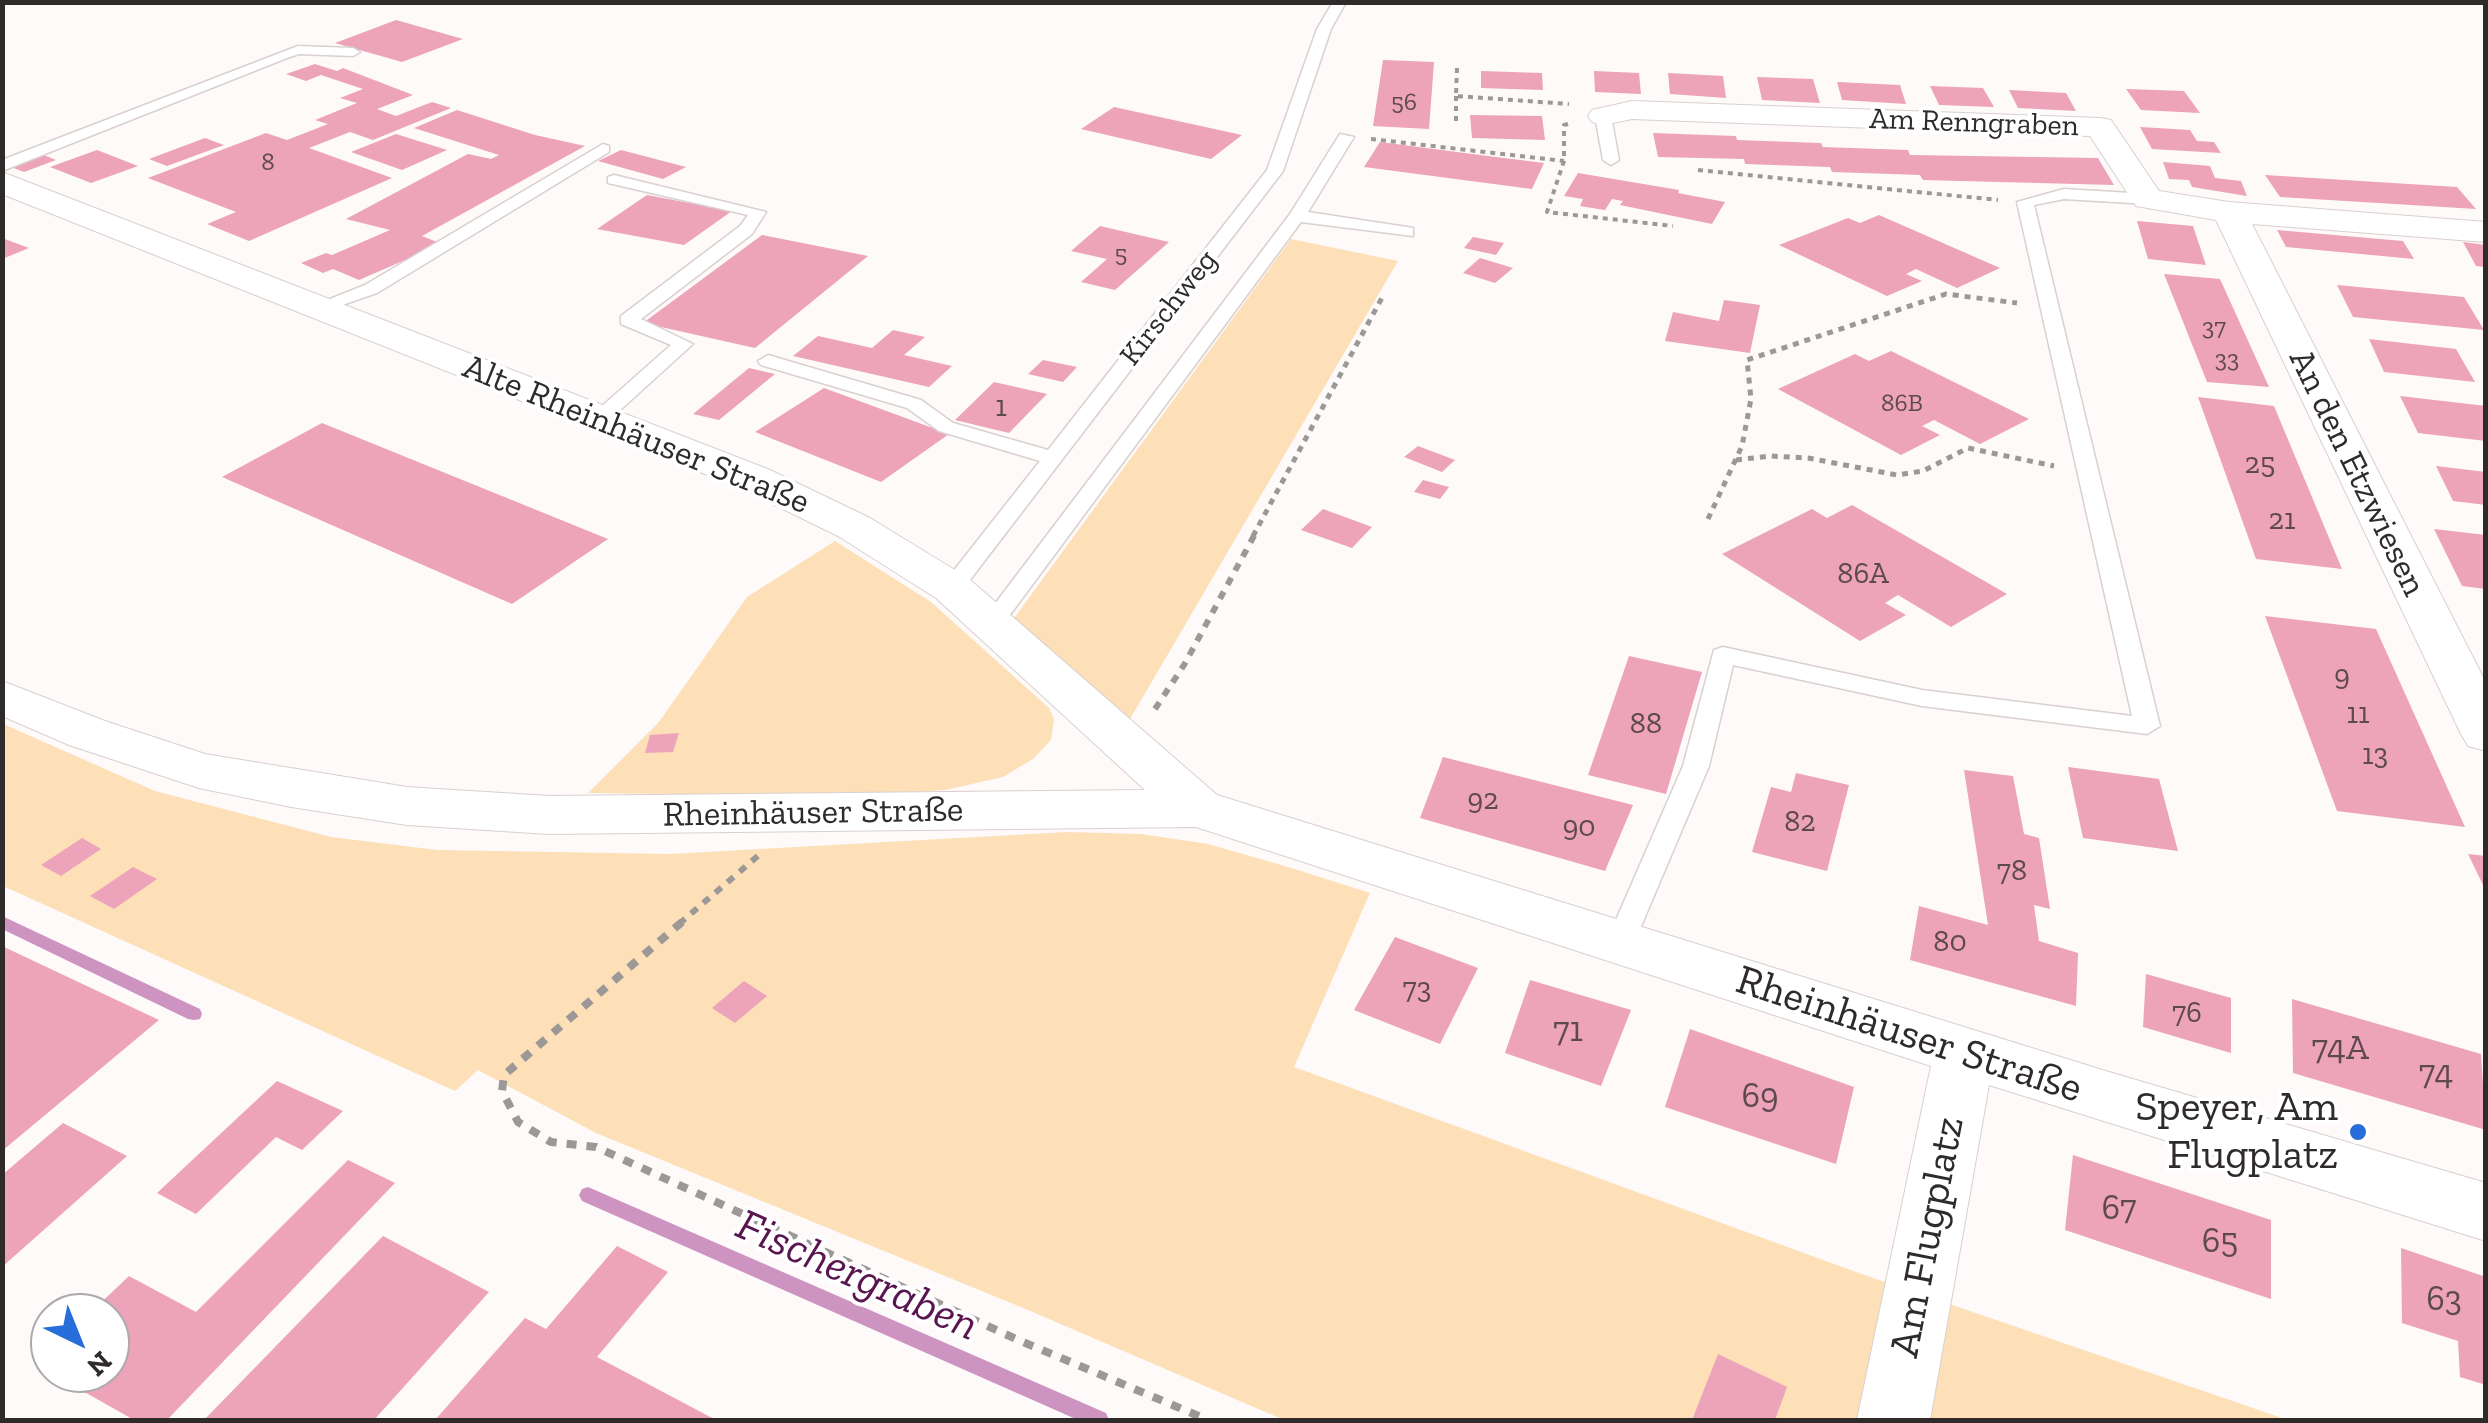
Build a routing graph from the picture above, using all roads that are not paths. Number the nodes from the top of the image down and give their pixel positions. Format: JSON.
{"nodes":[{"id":1,"x":1340,"y":2,"type":"edge"},
{"id":2,"x":352,"y":52,"type":"dead end"},
{"id":3,"x":1604,"y":116,"type":"joint"},
{"id":4,"x":1346,"y":137,"type":"road end"},
{"id":5,"x":603,"y":148,"type":"dead end"},
{"id":6,"x":1611,"y":160,"type":"dead end"},
{"id":7,"x":2,"y":166,"type":"edge"},
{"id":8,"x":614,"y":180,"type":"dead end"},
{"id":9,"x":2,"y":182,"type":"edge"},
{"id":10,"x":2148,"y":198,"type":"junction"},
{"id":11,"x":2229,"y":212,"type":"junction"},
{"id":12,"x":1297,"y":216,"type":"junction"},
{"id":13,"x":1406,"y":232,"type":"dead end"},
{"id":14,"x":2486,"y":232,"type":"edge"},
{"id":15,"x":319,"y":307,"type":"junction"},
{"id":16,"x":768,"y":361,"type":"dead end"},
{"id":17,"x":600,"y":418,"type":"junction"},
{"id":18,"x":1053,"y":458,"type":"junction"},
{"id":19,"x":952,"y":588,"type":"junction"},
{"id":20,"x":990,"y":626,"type":"junction"},
{"id":21,"x":2,"y":697,"type":"edge"},
{"id":22,"x":2486,"y":734,"type":"edge"},
{"id":23,"x":1198,"y":808,"type":"junction"},
{"id":24,"x":1620,"y":943,"type":"junction"},
{"id":25,"x":1964,"y":1053,"type":"junction"},
{"id":26,"x":2486,"y":1212,"type":"edge"},
{"id":27,"x":1892,"y":1420,"type":"edge"}],
"edges":[{"from":1,"to":18,"type":"lane","name":"Kirschweg"},
{"from":2,"to":7,"type":"lane"},
{"from":3,"to":6,"type":"lane"},
{"from":3,"to":10,"type":"street","name":"Am Renngraben"},
{"from":4,"to":12,"type":"lane"},
{"from":5,"to":15,"type":"lane"},
{"from":8,"to":17,"type":"lane"},
{"from":9,"to":15,"type":"street","name":"Alte Rheinhäuser Straße"},
{"from":10,"to":11,"type":"street"},
{"from":10,"to":24,"type":"lane"},
{"from":11,"to":14,"type":"street"},
{"from":11,"to":22,"type":"street","name":"An den Etzwiesen"},
{"from":12,"to":13,"type":"lane"},
{"from":12,"to":20,"type":"lane"},
{"from":15,"to":17,"type":"street","name":"Alte Rheinhäuser Straße"},
{"from":16,"to":18,"type":"lane"},
{"from":17,"to":19,"type":"street","name":"Alte Rheinhäuser Straße"},
{"from":18,"to":19,"type":"lane","name":"Kirschweg"},
{"from":19,"to":20,"type":"street","name":"Alte Rheinhäuser Straße"},
{"from":20,"to":23,"type":"street","name":"Alte Rheinhäuser Straße"},
{"from":21,"to":23,"type":"street","name":"Rheinhäuser Straße"},
{"from":23,"to":24,"type":"street","name":"Rheinhäuser Straße"},
{"from":24,"to":25,"type":"street","name":"Rheinhäuser Straße"},
{"from":25,"to":26,"type":"street","name":"Rheinhäuser Straße"},
{"from":25,"to":27,"type":"street","name":"Am Flugplatz"}]}
